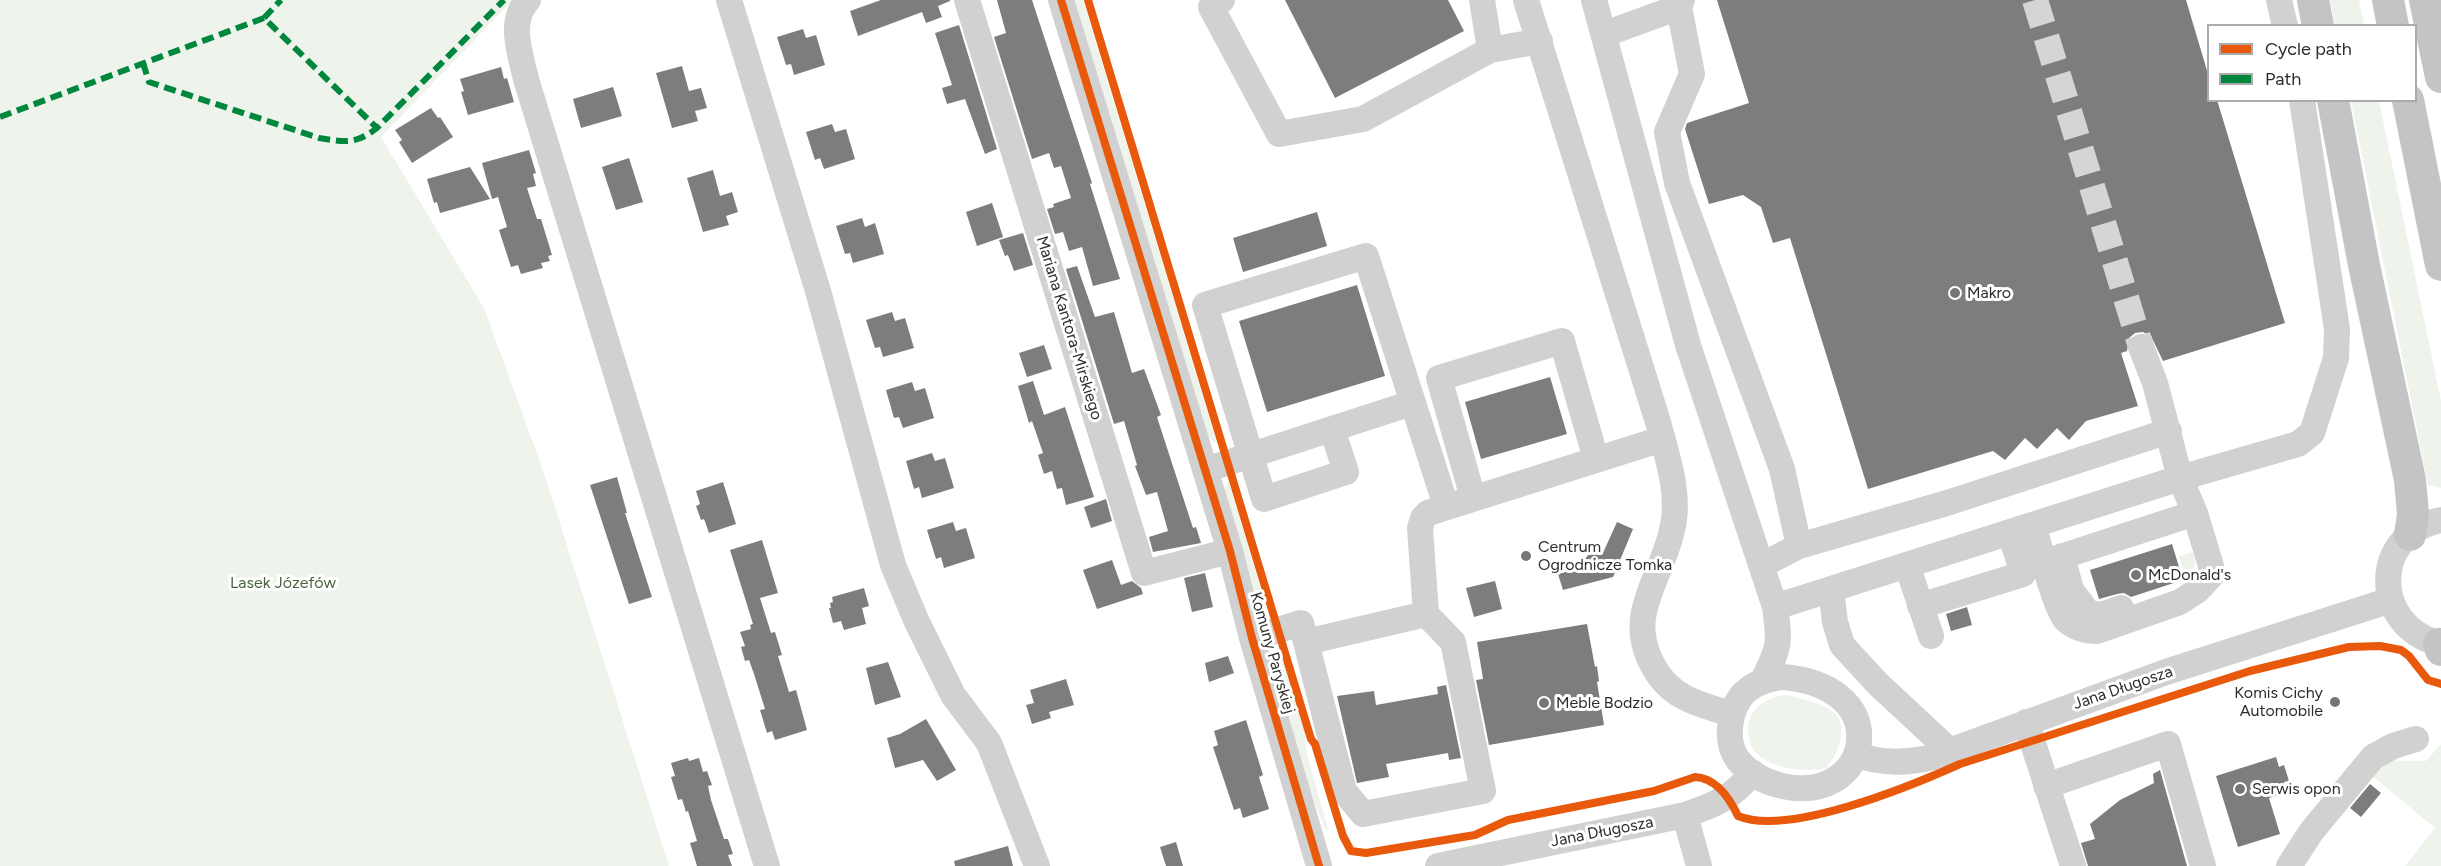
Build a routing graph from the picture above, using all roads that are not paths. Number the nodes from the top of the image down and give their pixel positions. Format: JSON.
{"nodes":[{"id":1,"x":528,"y":0,"type":"edge"},
{"id":2,"x":729,"y":0,"type":"edge"},
{"id":3,"x":967,"y":0,"type":"edge"},
{"id":4,"x":1061,"y":0,"type":"edge"},
{"id":5,"x":1222,"y":0,"type":"edge"},
{"id":6,"x":1482,"y":0,"type":"edge"},
{"id":7,"x":1526,"y":0,"type":"edge"},
{"id":8,"x":1594,"y":0,"type":"edge"},
{"id":9,"x":2279,"y":0,"type":"edge"},
{"id":10,"x":2313,"y":0,"type":"edge"},
{"id":11,"x":2388,"y":0,"type":"edge"},
{"id":12,"x":2425,"y":0,"type":"edge"},
{"id":13,"x":1680,"y":3,"type":"edge"},
{"id":14,"x":2285,"y":24,"type":"edge"},
{"id":15,"x":2318,"y":24,"type":"edge"},
{"id":16,"x":2393,"y":24,"type":"edge"},
{"id":17,"x":1605,"y":34,"type":"junction"},
{"id":18,"x":1540,"y":41,"type":"junction"},
{"id":19,"x":1490,"y":50,"type":"junction"},
{"id":20,"x":2441,"y":77,"type":"edge"},
{"id":21,"x":2302,"y":102,"type":"edge"},
{"id":22,"x":2334,"y":102,"type":"edge"},
{"id":23,"x":2409,"y":102,"type":"edge"},
{"id":24,"x":2441,"y":265,"type":"edge"},
{"id":25,"x":2141,"y":347,"type":"tunnel mouth"},
{"id":26,"x":1412,"y":403,"type":"junction"},
{"id":27,"x":1332,"y":429,"type":"junction"},
{"id":28,"x":2169,"y":431,"type":"junction"},
{"id":29,"x":1662,"y":439,"type":"junction"},
{"id":30,"x":1251,"y":455,"type":"junction"},
{"id":31,"x":1596,"y":459,"type":"junction"},
{"id":32,"x":1205,"y":470,"type":"junction"},
{"id":33,"x":2180,"y":478,"type":"junction"},
{"id":34,"x":1473,"y":498,"type":"junction"},
{"id":35,"x":1446,"y":506,"type":"junction"},
{"id":36,"x":2195,"y":513,"type":"junction"},
{"id":37,"x":2428,"y":526,"type":"edge"},
{"id":38,"x":2021,"y":529,"type":"junction"},
{"id":39,"x":1799,"y":546,"type":"junction"},
{"id":40,"x":1230,"y":551,"type":"junction"},
{"id":41,"x":2053,"y":559,"type":"junction"},
{"id":42,"x":1762,"y":565,"type":"junction"},
{"id":43,"x":1907,"y":565,"type":"junction"},
{"id":44,"x":1831,"y":590,"type":"junction"},
{"id":45,"x":2391,"y":600,"type":"junction"},
{"id":46,"x":1920,"y":606,"type":"junction"},
{"id":47,"x":1775,"y":607,"type":"junction"},
{"id":48,"x":1426,"y":614,"type":"junction"},
{"id":49,"x":1931,"y":636,"type":"dead end"},
{"id":50,"x":1252,"y":638,"type":"junction"},
{"id":51,"x":1779,"y":639,"type":"junction"},
{"id":52,"x":1306,"y":642,"type":"junction"},
{"id":53,"x":2440,"y":646,"type":"edge"},
{"id":54,"x":1763,"y":680,"type":"junction"},
{"id":55,"x":1812,"y":681,"type":"junction"},
{"id":56,"x":1731,"y":714,"type":"junction"},
{"id":57,"x":2026,"y":723,"type":"junction"},
{"id":58,"x":2416,"y":739,"type":"dead end"},
{"id":59,"x":1950,"y":750,"type":"junction"},
{"id":60,"x":1857,"y":753,"type":"junction"},
{"id":61,"x":1752,"y":772,"type":"junction"},
{"id":62,"x":2046,"y":786,"type":"junction"},
{"id":63,"x":1684,"y":815,"type":"junction"},
{"id":64,"x":1500,"y":859,"type":"edge"},
{"id":65,"x":767,"y":866,"type":"edge"},
{"id":66,"x":1036,"y":866,"type":"edge"},
{"id":67,"x":1319,"y":866,"type":"edge"},
{"id":68,"x":1438,"y":866,"type":"edge"},
{"id":69,"x":1699,"y":866,"type":"edge"},
{"id":70,"x":2073,"y":866,"type":"edge"},
{"id":71,"x":2203,"y":866,"type":"edge"},
{"id":72,"x":2289,"y":866,"type":"edge"}],
"edges":[{"from":1,"to":65,"type":"street"},
{"from":2,"to":66,"type":"street"},
{"from":3,"to":40,"type":"street","name":"Mariana Kantora-Mirskiego"},
{"from":4,"to":32,"type":"street","name":"Komuny Paryskiej"},
{"from":5,"to":19,"type":"street"},
{"from":6,"to":19,"type":"street"},
{"from":7,"to":18,"type":"street"},
{"from":8,"to":17,"type":"street"},
{"from":9,"to":14,"type":"street"},
{"from":10,"to":15,"type":"main road"},
{"from":11,"to":16,"type":"main road"},
{"from":12,"to":20,"type":"main road"},
{"from":13,"to":17,"type":"street"},
{"from":13,"to":39,"type":"street"},
{"from":17,"to":42,"type":"street"},
{"from":18,"to":19,"type":"street"},
{"from":18,"to":29,"type":"street"},
{"from":21,"to":33,"type":"street"},
{"from":22,"to":37,"type":"main road"},
{"from":23,"to":24,"type":"main road"},
{"from":25,"to":28,"type":"street"},
{"from":26,"to":27,"type":"street"},
{"from":26,"to":30,"type":"street"},
{"from":26,"to":35,"type":"street"},
{"from":27,"to":30,"type":"street"},
{"from":27,"to":30,"type":"street"},
{"from":28,"to":33,"type":"street"},
{"from":28,"to":39,"type":"street"},
{"from":29,"to":31,"type":"street"},
{"from":29,"to":56,"type":"street"},
{"from":30,"to":32,"type":"street"},
{"from":31,"to":34,"type":"street"},
{"from":31,"to":34,"type":"street"},
{"from":32,"to":40,"type":"street","name":"Komuny Paryskiej"},
{"from":33,"to":36,"type":"street"},
{"from":33,"to":38,"type":"street"},
{"from":34,"to":35,"type":"street"},
{"from":35,"to":48,"type":"street"},
{"from":36,"to":41,"type":"street"},
{"from":36,"to":41,"type":"street"},
{"from":37,"to":45,"type":"street"},
{"from":38,"to":41,"type":"street"},
{"from":38,"to":43,"type":"street"},
{"from":38,"to":46,"type":"street"},
{"from":39,"to":42,"type":"street"},
{"from":40,"to":50,"type":"street","name":"Komuny Paryskiej"},
{"from":42,"to":47,"type":"street"},
{"from":43,"to":44,"type":"street"},
{"from":43,"to":46,"type":"street"},
{"from":44,"to":47,"type":"street"},
{"from":44,"to":59,"type":"street"},
{"from":45,"to":53,"type":"street"},
{"from":45,"to":57,"type":"street","name":"Jana Długosza"},
{"from":46,"to":49,"type":"street"},
{"from":47,"to":51,"type":"street"},
{"from":48,"to":52,"type":"street"},
{"from":48,"to":52,"type":"street"},
{"from":50,"to":52,"type":"street"},
{"from":50,"to":67,"type":"street","name":"Komuny Paryskiej"},
{"from":51,"to":54,"type":"street"},
{"from":51,"to":55,"type":"street"},
{"from":54,"to":55,"type":"street"},
{"from":54,"to":56,"type":"street"},
{"from":55,"to":60,"type":"street"},
{"from":56,"to":61,"type":"street"},
{"from":57,"to":59,"type":"street","name":"Jana Długosza"},
{"from":57,"to":62,"type":"street"},
{"from":58,"to":72,"type":"street"},
{"from":59,"to":60,"type":"street","name":"Jana Długosza"},
{"from":60,"to":61,"type":"street"},
{"from":61,"to":63,"type":"street","name":"Jana Długosza"},
{"from":62,"to":70,"type":"street"},
{"from":62,"to":71,"type":"street"},
{"from":63,"to":64,"type":"street","name":"Jana Długosza"},
{"from":63,"to":69,"type":"street"},
{"from":64,"to":68,"type":"street","name":"Jana Długosza"}]}
